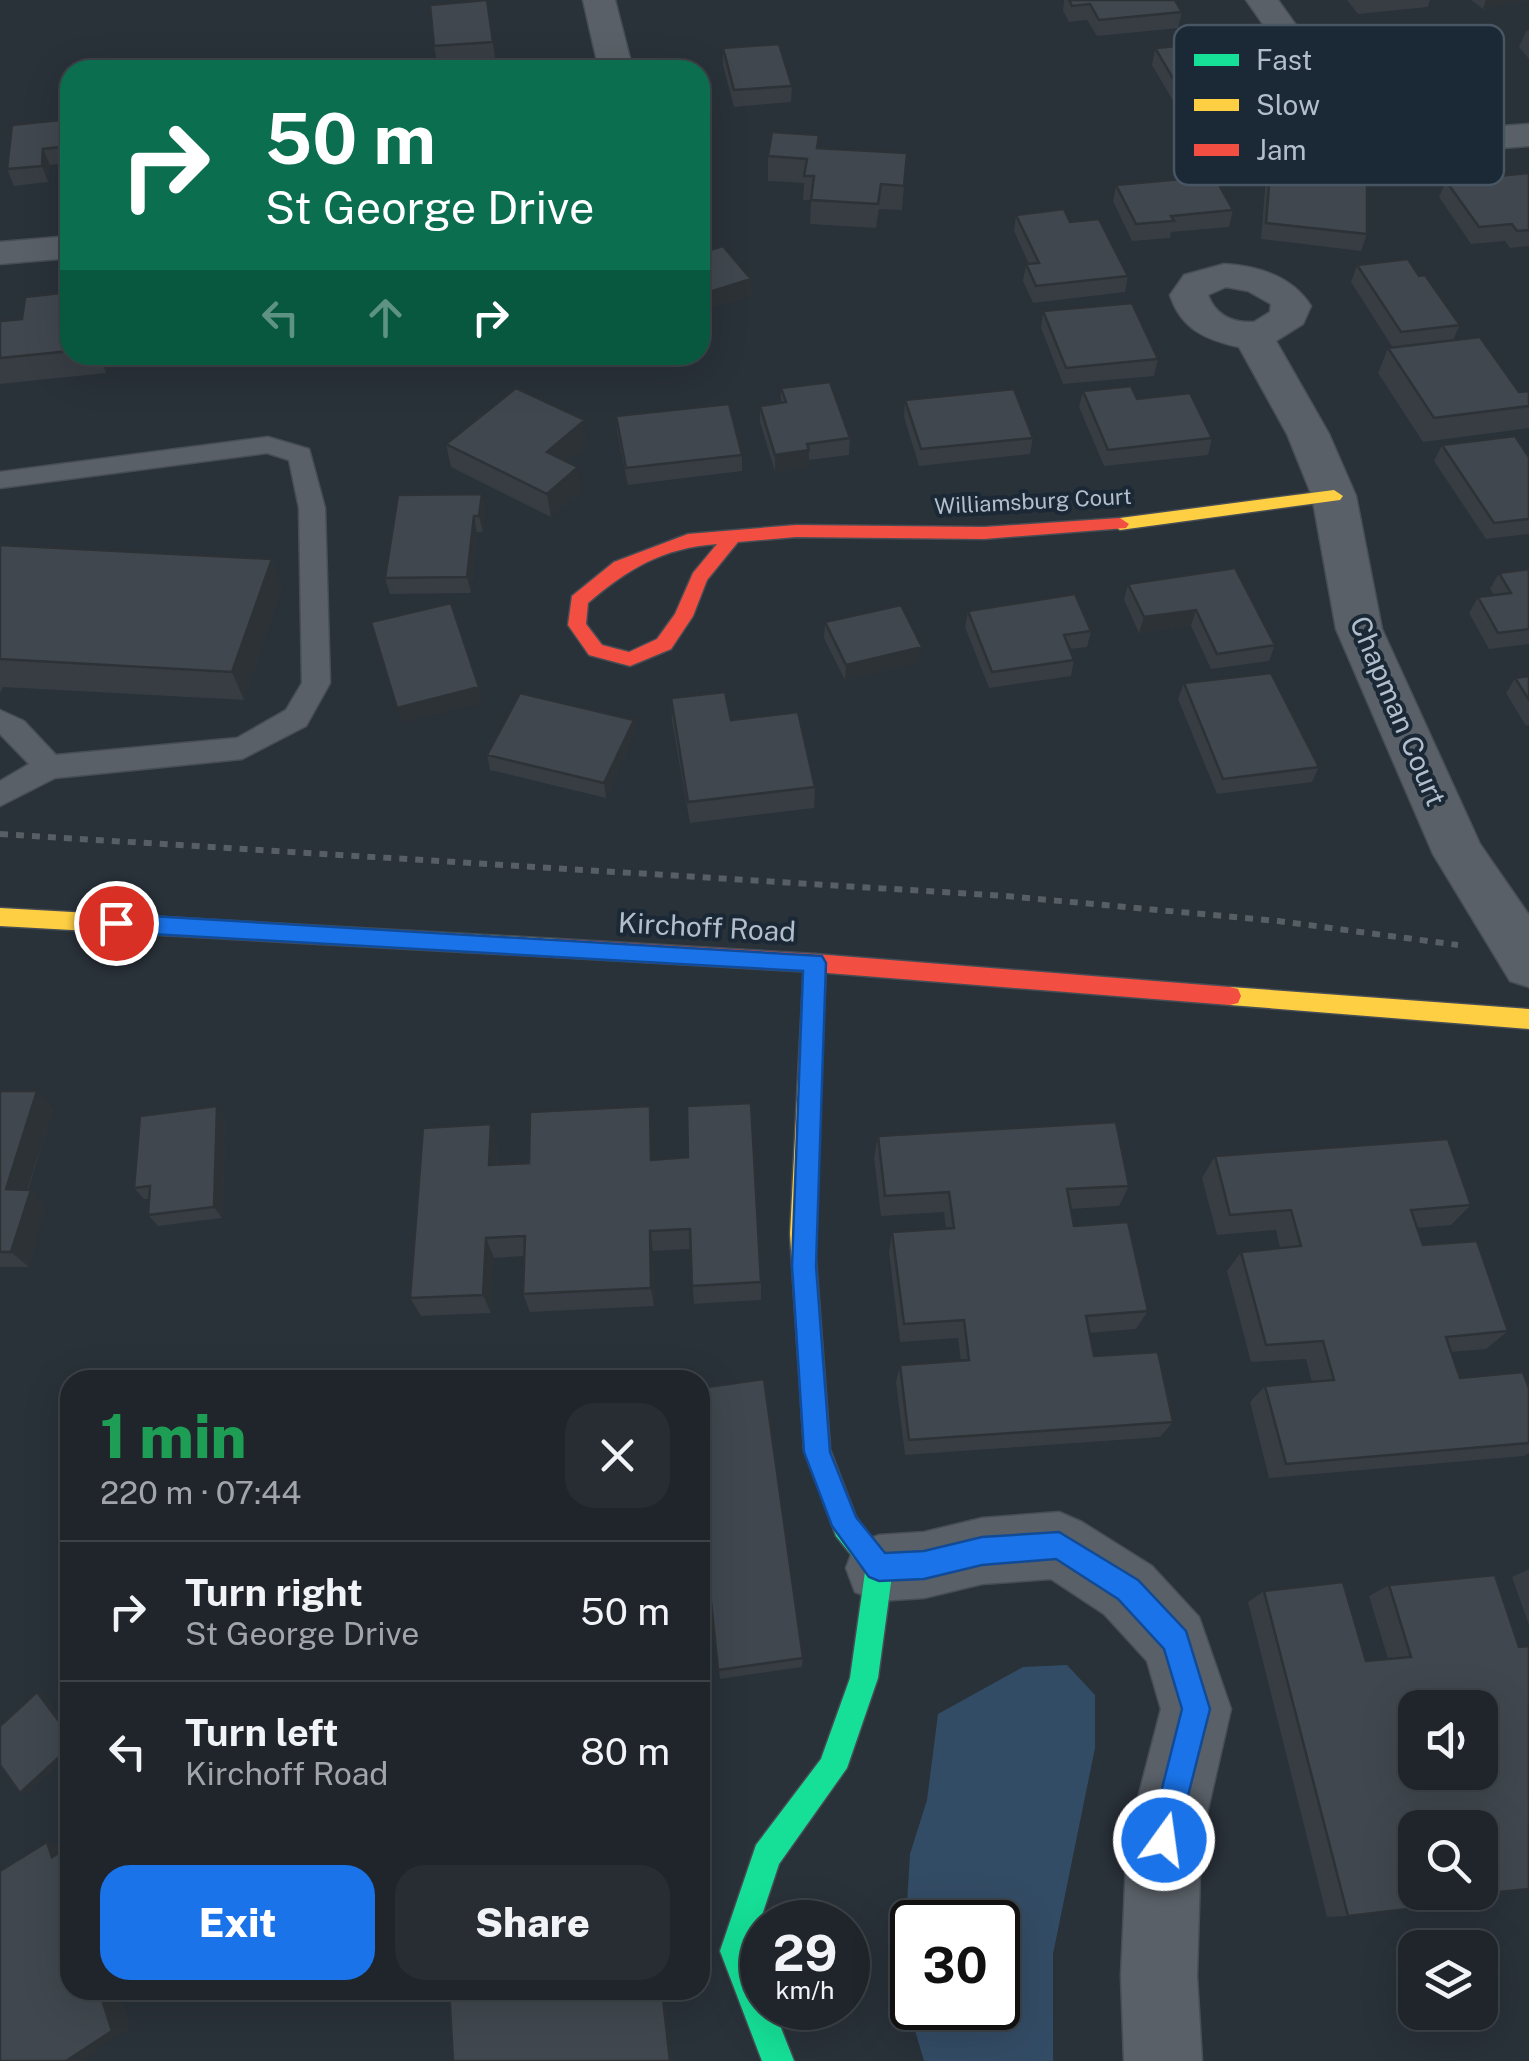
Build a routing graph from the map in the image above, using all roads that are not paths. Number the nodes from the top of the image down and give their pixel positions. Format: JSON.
{"nodes":[{"id":1,"x":599,"y":0,"type":"edge"},
{"id":2,"x":1262,"y":0,"type":"edge"},
{"id":3,"x":1279,"y":25,"type":"edge"},
{"id":4,"x":614,"y":60,"type":"edge"},
{"id":5,"x":1529,"y":135,"type":"edge"},
{"id":6,"x":1504,"y":137,"type":"edge"},
{"id":7,"x":60,"y":248,"type":"edge"},
{"id":8,"x":0,"y":253,"type":"edge"},
{"id":9,"x":1252,"y":334,"type":"dead end"},
{"id":10,"x":0,"y":480,"type":"edge"},
{"id":11,"x":1334,"y":496,"type":"junction"},
{"id":12,"x":733,"y":536,"type":"junction"},
{"id":13,"x":0,"y":720,"type":"edge"},
{"id":14,"x":50,"y":767,"type":"junction"},
{"id":15,"x":0,"y":795,"type":"edge"},
{"id":16,"x":0,"y":916,"type":"edge"},
{"id":17,"x":814,"y":963,"type":"junction"},
{"id":18,"x":1529,"y":965,"type":"edge"},
{"id":19,"x":1529,"y":1019,"type":"edge"},
{"id":20,"x":879,"y":1568,"type":"junction"},
{"id":21,"x":778,"y":2061,"type":"edge"},
{"id":22,"x":1162,"y":2061,"type":"edge"}],
"edges":[{"from":1,"to":4,"type":"street"},
{"from":2,"to":3,"type":"street"},
{"from":5,"to":6,"type":"street"},
{"from":7,"to":8,"type":"street"},
{"from":9,"to":11,"type":"street","name":"Chapman Court"},
{"from":10,"to":14,"type":"lane"},
{"from":11,"to":12,"type":"street","name":"Williamsburg Court"},
{"from":11,"to":18,"type":"street","name":"Chapman Court"},
{"from":12,"to":12,"type":"street","name":"Williamsburg Court"},
{"from":13,"to":14,"type":"lane"},
{"from":14,"to":15,"type":"lane"},
{"from":16,"to":17,"type":"street","name":"Kirchoff Road"},
{"from":17,"to":19,"type":"street","name":"Kirchoff Road"},
{"from":17,"to":20,"type":"street"},
{"from":20,"to":21,"type":"street"},
{"from":20,"to":22,"type":"street"}]}
